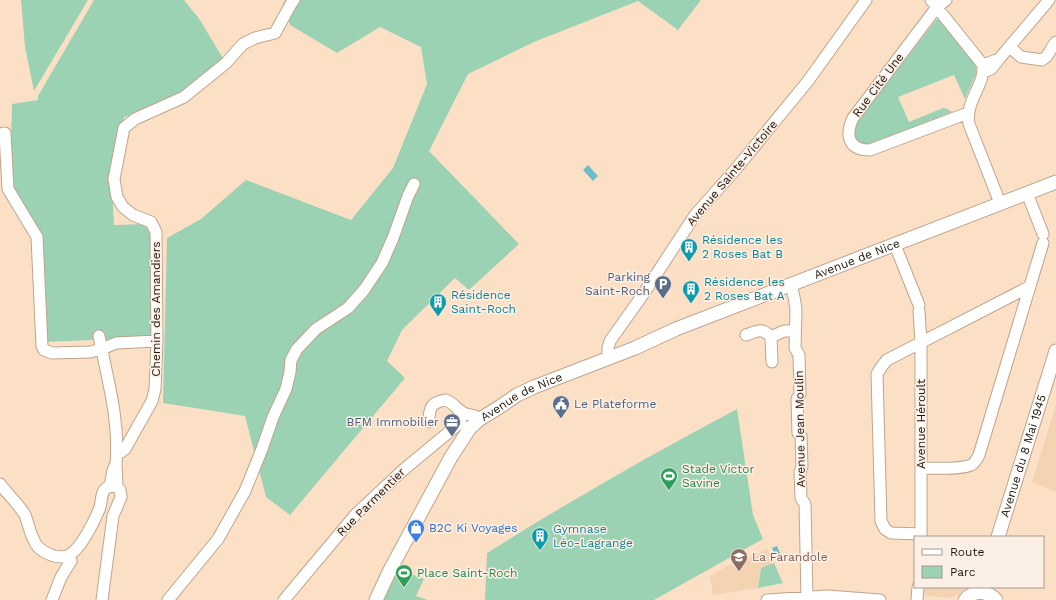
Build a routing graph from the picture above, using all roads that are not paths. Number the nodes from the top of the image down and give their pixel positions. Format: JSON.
{"nodes":[{"id":1,"x":294,"y":0,"type":"edge"},
{"id":2,"x":866,"y":0,"type":"edge"},
{"id":3,"x":946,"y":0,"type":"edge"},
{"id":4,"x":1049,"y":0,"type":"edge"},
{"id":5,"x":934,"y":3,"type":"edge"},
{"id":6,"x":1056,"y":42,"type":"edge"},
{"id":7,"x":1010,"y":47,"type":"junction"},
{"id":8,"x":983,"y":68,"type":"junction"},
{"id":9,"x":968,"y":112,"type":"junction"},
{"id":10,"x":0,"y":134,"type":"edge"},
{"id":11,"x":1056,"y":182,"type":"edge"},
{"id":12,"x":414,"y":184,"type":"dead end"},
{"id":13,"x":1027,"y":193,"type":"junction"},
{"id":14,"x":1000,"y":203,"type":"junction"},
{"id":15,"x":895,"y":245,"type":"junction"},
{"id":16,"x":791,"y":285,"type":"junction"},
{"id":17,"x":1029,"y":287,"type":"junction"},
{"id":18,"x":794,"y":331,"type":"junction"},
{"id":19,"x":746,"y":335,"type":"dead end"},
{"id":20,"x":99,"y":336,"type":"dead end"},
{"id":21,"x":657,"y":337,"type":"junction"},
{"id":22,"x":771,"y":337,"type":"junction"},
{"id":23,"x":157,"y":341,"type":"junction"},
{"id":24,"x":921,"y":343,"type":"junction"},
{"id":25,"x":102,"y":349,"type":"junction"},
{"id":26,"x":1056,"y":351,"type":"edge"},
{"id":27,"x":608,"y":352,"type":"junction"},
{"id":28,"x":772,"y":362,"type":"dead end"},
{"id":29,"x":1052,"y":381,"type":"edge"},
{"id":30,"x":480,"y":419,"type":"junction"},
{"id":31,"x":465,"y":421,"type":"junction"},
{"id":32,"x":429,"y":422,"type":"dead end"},
{"id":33,"x":117,"y":458,"type":"junction"},
{"id":34,"x":922,"y":468,"type":"junction"},
{"id":35,"x":1021,"y":477,"type":"junction"},
{"id":36,"x":0,"y":484,"type":"edge"},
{"id":37,"x":114,"y":487,"type":"junction"},
{"id":38,"x":921,"y":536,"type":"edge"},
{"id":39,"x":998,"y":536,"type":"edge"},
{"id":40,"x":1007,"y":536,"type":"edge"},
{"id":41,"x":70,"y":555,"type":"junction"},
{"id":42,"x":918,"y":588,"type":"edge"},
{"id":43,"x":980,"y":589,"type":"edge"},
{"id":44,"x":994,"y":594,"type":"edge"},
{"id":45,"x":807,"y":597,"type":"junction"},
{"id":46,"x":52,"y":600,"type":"edge"},
{"id":47,"x":102,"y":600,"type":"edge"},
{"id":48,"x":168,"y":600,"type":"edge"},
{"id":49,"x":284,"y":600,"type":"edge"},
{"id":50,"x":376,"y":600,"type":"edge"},
{"id":51,"x":771,"y":600,"type":"edge"},
{"id":52,"x":880,"y":600,"type":"edge"},
{"id":53,"x":917,"y":600,"type":"edge"},
{"id":54,"x":966,"y":600,"type":"edge"}],
"edges":[{"from":1,"to":23,"type":"street","name":"Chemin des Amandiers"},
{"from":2,"to":27,"type":"street","name":"Avenue Sainte-Victoire"},
{"from":3,"to":5,"type":"street"},
{"from":4,"to":7,"type":"street"},
{"from":5,"to":8,"type":"street"},
{"from":5,"to":9,"type":"street","name":"Rue Cité Une"},
{"from":6,"to":7,"type":"street"},
{"from":7,"to":8,"type":"street"},
{"from":8,"to":9,"type":"street"},
{"from":9,"to":14,"type":"street"},
{"from":10,"to":25,"type":"street"},
{"from":11,"to":13,"type":"main road","name":"Avenue de Nice"},
{"from":12,"to":48,"type":"street"},
{"from":13,"to":14,"type":"main road","name":"Avenue de Nice"},
{"from":13,"to":17,"type":"street"},
{"from":14,"to":15,"type":"main road","name":"Avenue de Nice"},
{"from":15,"to":16,"type":"main road","name":"Avenue de Nice"},
{"from":15,"to":24,"type":"street","name":"Avenue Héroult"},
{"from":16,"to":18,"type":"street","name":"Avenue Jean Moulin"},
{"from":16,"to":21,"type":"main road","name":"Avenue de Nice"},
{"from":17,"to":24,"type":"street"},
{"from":17,"to":34,"type":"street"},
{"from":18,"to":22,"type":"street"},
{"from":18,"to":45,"type":"street","name":"Avenue Jean Moulin"},
{"from":19,"to":22,"type":"street"},
{"from":20,"to":25,"type":"street"},
{"from":21,"to":27,"type":"main road","name":"Avenue de Nice"},
{"from":21,"to":30,"type":"main road","name":"Avenue de Nice"},
{"from":22,"to":28,"type":"street"},
{"from":23,"to":25,"type":"street"},
{"from":23,"to":33,"type":"street","name":"Chemin des Amandiers"},
{"from":24,"to":34,"type":"street","name":"Avenue Héroult"},
{"from":24,"to":38,"type":"street"},
{"from":25,"to":33,"type":"street"},
{"from":26,"to":29,"type":"main road","name":"Avenue du 8 Mai 1945"},
{"from":27,"to":30,"type":"main road","name":"Avenue de Nice"},
{"from":29,"to":35,"type":"main road","name":"Avenue du 8 Mai 1945"},
{"from":30,"to":31,"type":"main road"},
{"from":31,"to":32,"type":"street"},
{"from":31,"to":49,"type":"street","name":"Rue Parmentier"},
{"from":31,"to":50,"type":"main road"},
{"from":33,"to":37,"type":"street"},
{"from":34,"to":38,"type":"street","name":"Avenue Héroult"},
{"from":35,"to":39,"type":"main road","name":"Avenue du 8 Mai 1945"},
{"from":35,"to":40,"type":"main road","name":"Avenue du 8 Mai 1945"},
{"from":36,"to":41,"type":"street"},
{"from":37,"to":41,"type":"street"},
{"from":37,"to":47,"type":"street"},
{"from":41,"to":46,"type":"street"},
{"from":42,"to":53,"type":"street"},
{"from":43,"to":44,"type":"main road"},
{"from":43,"to":54,"type":"main road"},
{"from":45,"to":51,"type":"street"},
{"from":45,"to":52,"type":"street"}]}
